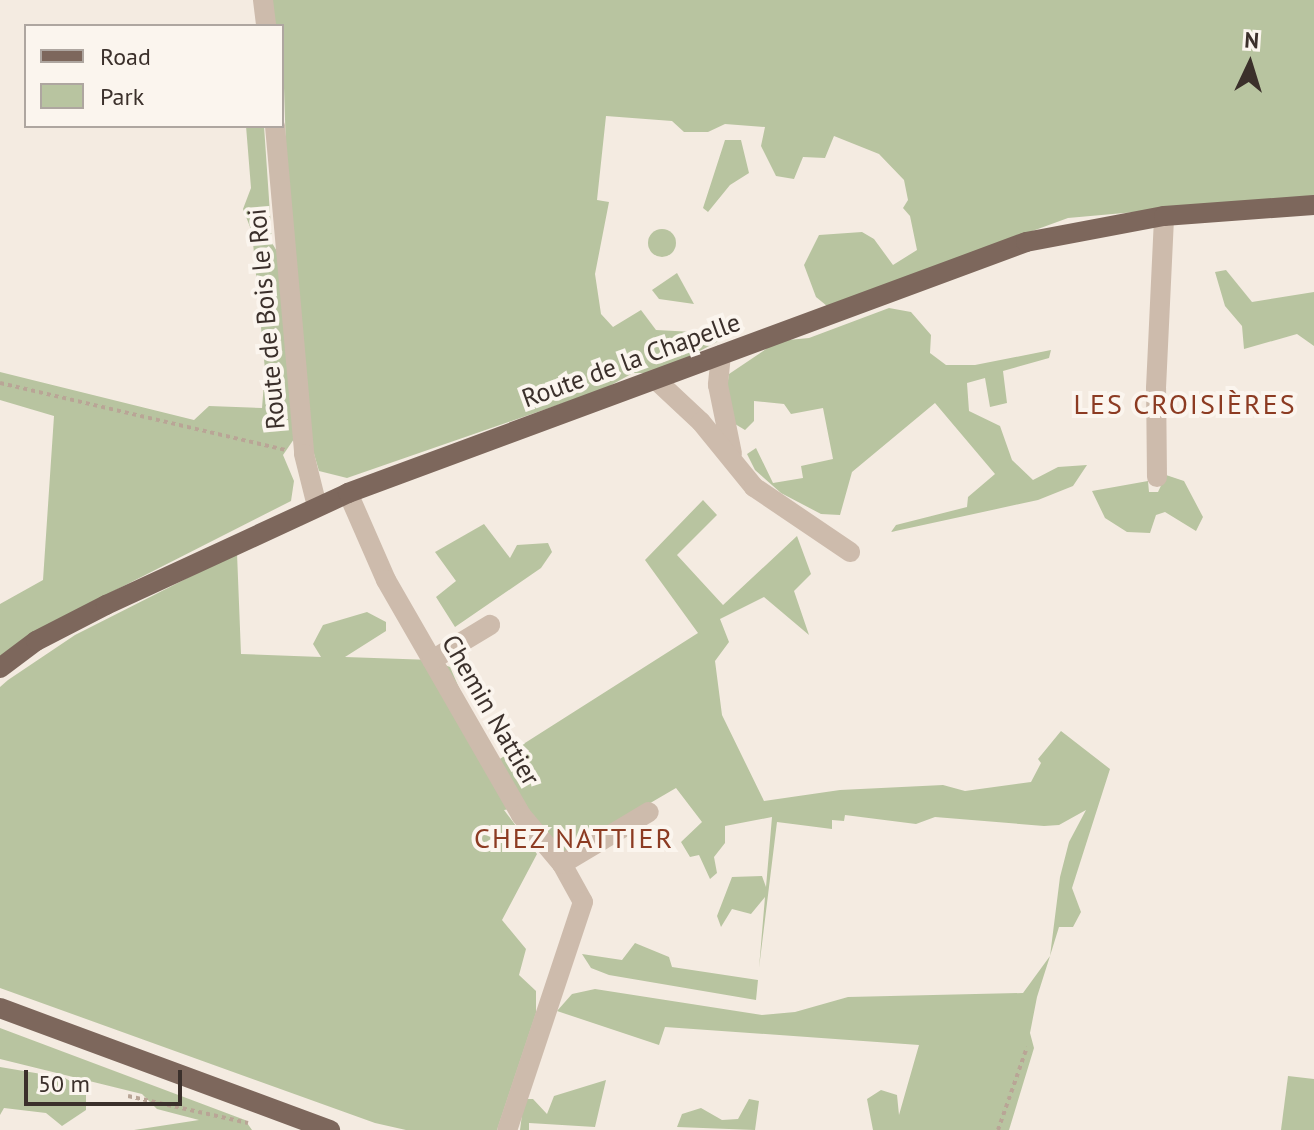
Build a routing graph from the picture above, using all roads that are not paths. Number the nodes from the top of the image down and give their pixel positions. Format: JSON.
{"nodes":[{"id":1,"x":263,"y":0,"type":"edge"},
{"id":2,"x":266,"y":24,"type":"edge"},
{"id":3,"x":275,"y":128,"type":"edge"},
{"id":4,"x":1314,"y":205,"type":"edge"},
{"id":5,"x":1164,"y":216,"type":"junction"},
{"id":6,"x":721,"y":355,"type":"junction"},
{"id":7,"x":655,"y":379,"type":"junction"},
{"id":8,"x":733,"y":458,"type":"junction"},
{"id":9,"x":1157,"y":477,"type":"dead end"},
{"id":10,"x":348,"y":493,"type":"junction"},
{"id":11,"x":317,"y":506,"type":"junction"},
{"id":12,"x":850,"y":552,"type":"dead end"},
{"id":13,"x":490,"y":625,"type":"dead end"},
{"id":14,"x":432,"y":660,"type":"junction"},
{"id":15,"x":0,"y":668,"type":"edge"},
{"id":16,"x":649,"y":812,"type":"dead end"},
{"id":17,"x":562,"y":864,"type":"junction"},
{"id":18,"x":0,"y":1008,"type":"edge"},
{"id":19,"x":330,"y":1130,"type":"edge"},
{"id":20,"x":507,"y":1130,"type":"edge"}],
"edges":[{"from":1,"to":2,"type":"street"},
{"from":3,"to":11,"type":"street","name":"Route de Bois le Roi"},
{"from":4,"to":5,"type":"main road","name":"Route de la Chapelle"},
{"from":5,"to":6,"type":"main road","name":"Route de la Chapelle"},
{"from":5,"to":9,"type":"street"},
{"from":6,"to":7,"type":"main road","name":"Route de la Chapelle"},
{"from":6,"to":8,"type":"street"},
{"from":7,"to":8,"type":"street"},
{"from":7,"to":10,"type":"main road","name":"Route de la Chapelle"},
{"from":8,"to":12,"type":"street"},
{"from":10,"to":11,"type":"main road","name":"Route de la Chapelle"},
{"from":10,"to":14,"type":"street","name":"Chemin Nattier"},
{"from":11,"to":15,"type":"main road","name":"Route de la Chapelle"},
{"from":13,"to":14,"type":"street"},
{"from":14,"to":17,"type":"street","name":"Chemin Nattier"},
{"from":16,"to":17,"type":"street"},
{"from":17,"to":20,"type":"street","name":"Chemin Nattier"},
{"from":18,"to":19,"type":"main road"}]}
